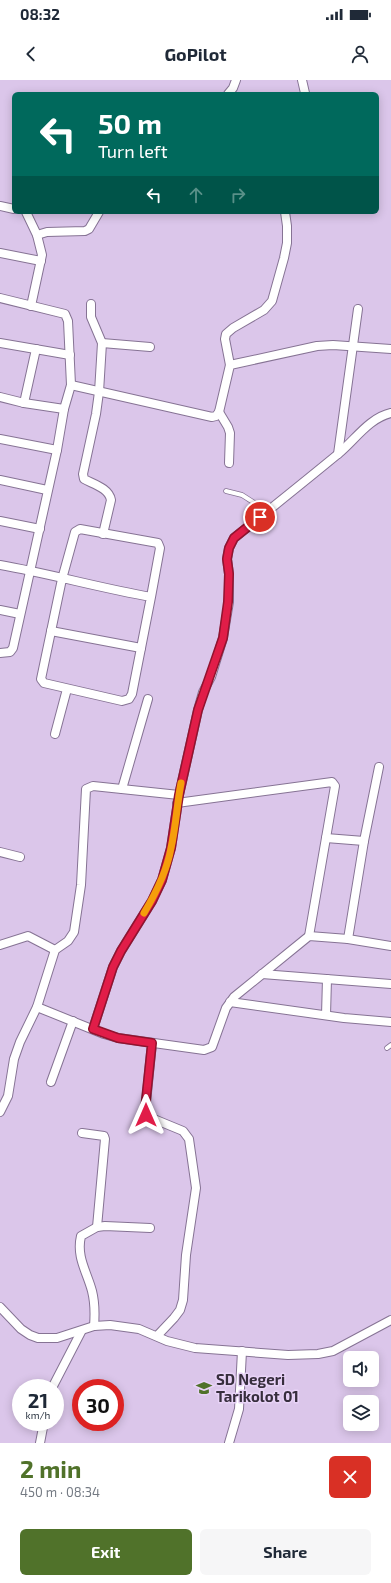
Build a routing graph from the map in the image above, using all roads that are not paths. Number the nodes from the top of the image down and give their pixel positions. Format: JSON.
{"nodes":[{"id":1,"x":236,"y":80,"type":"edge"},
{"id":2,"x":302,"y":80,"type":"edge"},
{"id":3,"x":230,"y":92,"type":"edge"},
{"id":4,"x":305,"y":92,"type":"edge"},
{"id":5,"x":0,"y":206,"type":"edge"},
{"id":6,"x":12,"y":209,"type":"edge"},
{"id":7,"x":27,"y":214,"type":"edge"},
{"id":8,"x":285,"y":214,"type":"edge"},
{"id":9,"x":98,"y":215,"type":"edge"},
{"id":10,"x":42,"y":234,"type":"junction"},
{"id":11,"x":0,"y":253,"type":"edge"},
{"id":12,"x":41,"y":261,"type":"junction"},
{"id":13,"x":0,"y":298,"type":"edge"},
{"id":14,"x":91,"y":304,"type":"dead end"},
{"id":15,"x":31,"y":306,"type":"junction"},
{"id":16,"x":358,"y":309,"type":"dead end"},
{"id":17,"x":0,"y":343,"type":"edge"},
{"id":18,"x":102,"y":343,"type":"junction"},
{"id":19,"x":353,"y":346,"type":"junction"},
{"id":20,"x":150,"y":347,"type":"dead end"},
{"id":21,"x":36,"y":349,"type":"junction"},
{"id":22,"x":391,"y":349,"type":"edge"},
{"id":23,"x":70,"y":355,"type":"junction"},
{"id":24,"x":230,"y":365,"type":"junction"},
{"id":25,"x":71,"y":385,"type":"junction"},
{"id":26,"x":96,"y":391,"type":"junction"},
{"id":27,"x":0,"y":397,"type":"edge"},
{"id":28,"x":24,"y":403,"type":"junction"},
{"id":29,"x":64,"y":409,"type":"junction"},
{"id":30,"x":220,"y":412,"type":"junction"},
{"id":31,"x":391,"y":413,"type":"edge"},
{"id":32,"x":0,"y":439,"type":"edge"},
{"id":33,"x":57,"y":450,"type":"junction"},
{"id":34,"x":338,"y":454,"type":"junction"},
{"id":35,"x":229,"y":463,"type":"dead end"},
{"id":36,"x":0,"y":480,"type":"edge"},
{"id":37,"x":47,"y":490,"type":"junction"},
{"id":38,"x":226,"y":491,"type":"dead end"},
{"id":39,"x":267,"y":511,"type":"junction"},
{"id":40,"x":0,"y":521,"type":"edge"},
{"id":41,"x":40,"y":530,"type":"junction"},
{"id":42,"x":103,"y":534,"type":"junction"},
{"id":43,"x":0,"y":564,"type":"edge"},
{"id":44,"x":30,"y":570,"type":"junction"},
{"id":45,"x":62,"y":579,"type":"junction"},
{"id":46,"x":151,"y":597,"type":"junction"},
{"id":47,"x":0,"y":610,"type":"edge"},
{"id":48,"x":20,"y":614,"type":"junction"},
{"id":49,"x":51,"y":631,"type":"junction"},
{"id":50,"x":141,"y":648,"type":"junction"},
{"id":51,"x":0,"y":653,"type":"edge"},
{"id":52,"x":68,"y":689,"type":"junction"},
{"id":53,"x":148,"y":699,"type":"dead end"},
{"id":54,"x":55,"y":734,"type":"dead end"},
{"id":55,"x":379,"y":767,"type":"dead end"},
{"id":56,"x":122,"y":789,"type":"junction"},
{"id":57,"x":179,"y":795,"type":"junction"},
{"id":58,"x":177,"y":803,"type":"junction"},
{"id":59,"x":326,"y":838,"type":"junction"},
{"id":60,"x":364,"y":841,"type":"junction"},
{"id":61,"x":0,"y":852,"type":"edge"},
{"id":62,"x":20,"y":857,"type":"dead end"},
{"id":63,"x":309,"y":936,"type":"junction"},
{"id":64,"x":348,"y":939,"type":"junction"},
{"id":65,"x":0,"y":945,"type":"edge"},
{"id":66,"x":391,"y":946,"type":"edge"},
{"id":67,"x":55,"y":950,"type":"junction"},
{"id":68,"x":262,"y":974,"type":"junction"},
{"id":69,"x":328,"y":979,"type":"junction"},
{"id":70,"x":391,"y":984,"type":"edge"},
{"id":71,"x":230,"y":1002,"type":"junction"},
{"id":72,"x":36,"y":1007,"type":"junction"},
{"id":73,"x":326,"y":1014,"type":"junction"},
{"id":74,"x":73,"y":1021,"type":"junction"},
{"id":75,"x":391,"y":1022,"type":"edge"},
{"id":76,"x":93,"y":1029,"type":"junction"},
{"id":77,"x":152,"y":1043,"type":"junction"},
{"id":78,"x":51,"y":1082,"type":"dead end"},
{"id":79,"x":0,"y":1112,"type":"edge"},
{"id":80,"x":82,"y":1133,"type":"dead end"},
{"id":81,"x":97,"y":1227,"type":"junction"},
{"id":82,"x":150,"y":1228,"type":"dead end"},
{"id":83,"x":0,"y":1307,"type":"edge"},
{"id":84,"x":391,"y":1320,"type":"edge"},
{"id":85,"x":94,"y":1326,"type":"junction"},
{"id":86,"x":81,"y":1332,"type":"junction"},
{"id":87,"x":157,"y":1336,"type":"junction"},
{"id":88,"x":242,"y":1351,"type":"junction"},
{"id":89,"x":57,"y":1379,"type":"edge"},
{"id":90,"x":42,"y":1431,"type":"edge"},
{"id":91,"x":40,"y":1443,"type":"edge"},
{"id":92,"x":229,"y":1443,"type":"edge"}],
"edges":[{"from":1,"to":3,"type":"street"},
{"from":2,"to":4,"type":"street"},
{"from":5,"to":6,"type":"street"},
{"from":7,"to":10,"type":"street"},
{"from":8,"to":24,"type":"street"},
{"from":9,"to":10,"type":"street"},
{"from":10,"to":12,"type":"street"},
{"from":11,"to":12,"type":"street"},
{"from":12,"to":15,"type":"street"},
{"from":13,"to":15,"type":"street"},
{"from":14,"to":18,"type":"street"},
{"from":15,"to":23,"type":"street"},
{"from":16,"to":19,"type":"street"},
{"from":17,"to":21,"type":"street"},
{"from":18,"to":20,"type":"street"},
{"from":18,"to":26,"type":"street"},
{"from":19,"to":22,"type":"street"},
{"from":19,"to":24,"type":"street"},
{"from":19,"to":34,"type":"street"},
{"from":21,"to":23,"type":"street"},
{"from":21,"to":28,"type":"street"},
{"from":23,"to":25,"type":"street"},
{"from":24,"to":30,"type":"street"},
{"from":25,"to":26,"type":"street"},
{"from":25,"to":29,"type":"street"},
{"from":26,"to":30,"type":"street"},
{"from":26,"to":42,"type":"street"},
{"from":27,"to":28,"type":"street"},
{"from":28,"to":29,"type":"street"},
{"from":29,"to":33,"type":"street"},
{"from":30,"to":35,"type":"street"},
{"from":31,"to":34,"type":"street"},
{"from":32,"to":33,"type":"street"},
{"from":33,"to":37,"type":"street"},
{"from":34,"to":39,"type":"street"},
{"from":36,"to":37,"type":"street"},
{"from":37,"to":41,"type":"street"},
{"from":38,"to":39,"type":"lane"},
{"from":39,"to":57,"type":"street"},
{"from":40,"to":41,"type":"street"},
{"from":41,"to":44,"type":"street"},
{"from":42,"to":45,"type":"street"},
{"from":42,"to":46,"type":"street"},
{"from":43,"to":44,"type":"street"},
{"from":44,"to":45,"type":"street"},
{"from":44,"to":48,"type":"street"},
{"from":45,"to":46,"type":"street"},
{"from":45,"to":49,"type":"street"},
{"from":46,"to":50,"type":"street"},
{"from":47,"to":48,"type":"street"},
{"from":48,"to":51,"type":"street"},
{"from":49,"to":50,"type":"street"},
{"from":49,"to":52,"type":"street"},
{"from":50,"to":52,"type":"street"},
{"from":52,"to":54,"type":"street"},
{"from":53,"to":56,"type":"street"},
{"from":55,"to":60,"type":"street"},
{"from":56,"to":57,"type":"street"},
{"from":56,"to":67,"type":"street"},
{"from":57,"to":58,"type":"street"},
{"from":58,"to":59,"type":"street"},
{"from":58,"to":76,"type":"street"},
{"from":59,"to":60,"type":"street"},
{"from":59,"to":63,"type":"street"},
{"from":60,"to":64,"type":"street"},
{"from":61,"to":62,"type":"street"},
{"from":63,"to":64,"type":"street"},
{"from":63,"to":68,"type":"street"},
{"from":64,"to":66,"type":"street"},
{"from":65,"to":67,"type":"street"},
{"from":67,"to":72,"type":"street"},
{"from":68,"to":69,"type":"street"},
{"from":68,"to":71,"type":"street"},
{"from":69,"to":70,"type":"street"},
{"from":69,"to":73,"type":"street"},
{"from":71,"to":73,"type":"street"},
{"from":71,"to":77,"type":"street"},
{"from":72,"to":74,"type":"street"},
{"from":72,"to":79,"type":"street"},
{"from":73,"to":75,"type":"street"},
{"from":74,"to":76,"type":"street"},
{"from":74,"to":78,"type":"street"},
{"from":76,"to":77,"type":"street"},
{"from":77,"to":87,"type":"street"},
{"from":80,"to":81,"type":"street"},
{"from":81,"to":82,"type":"street"},
{"from":81,"to":85,"type":"street"},
{"from":83,"to":86,"type":"street"},
{"from":84,"to":88,"type":"street"},
{"from":85,"to":86,"type":"street"},
{"from":85,"to":87,"type":"street"},
{"from":86,"to":89,"type":"street"},
{"from":87,"to":88,"type":"street"},
{"from":88,"to":92,"type":"street"},
{"from":90,"to":91,"type":"street"}]}
